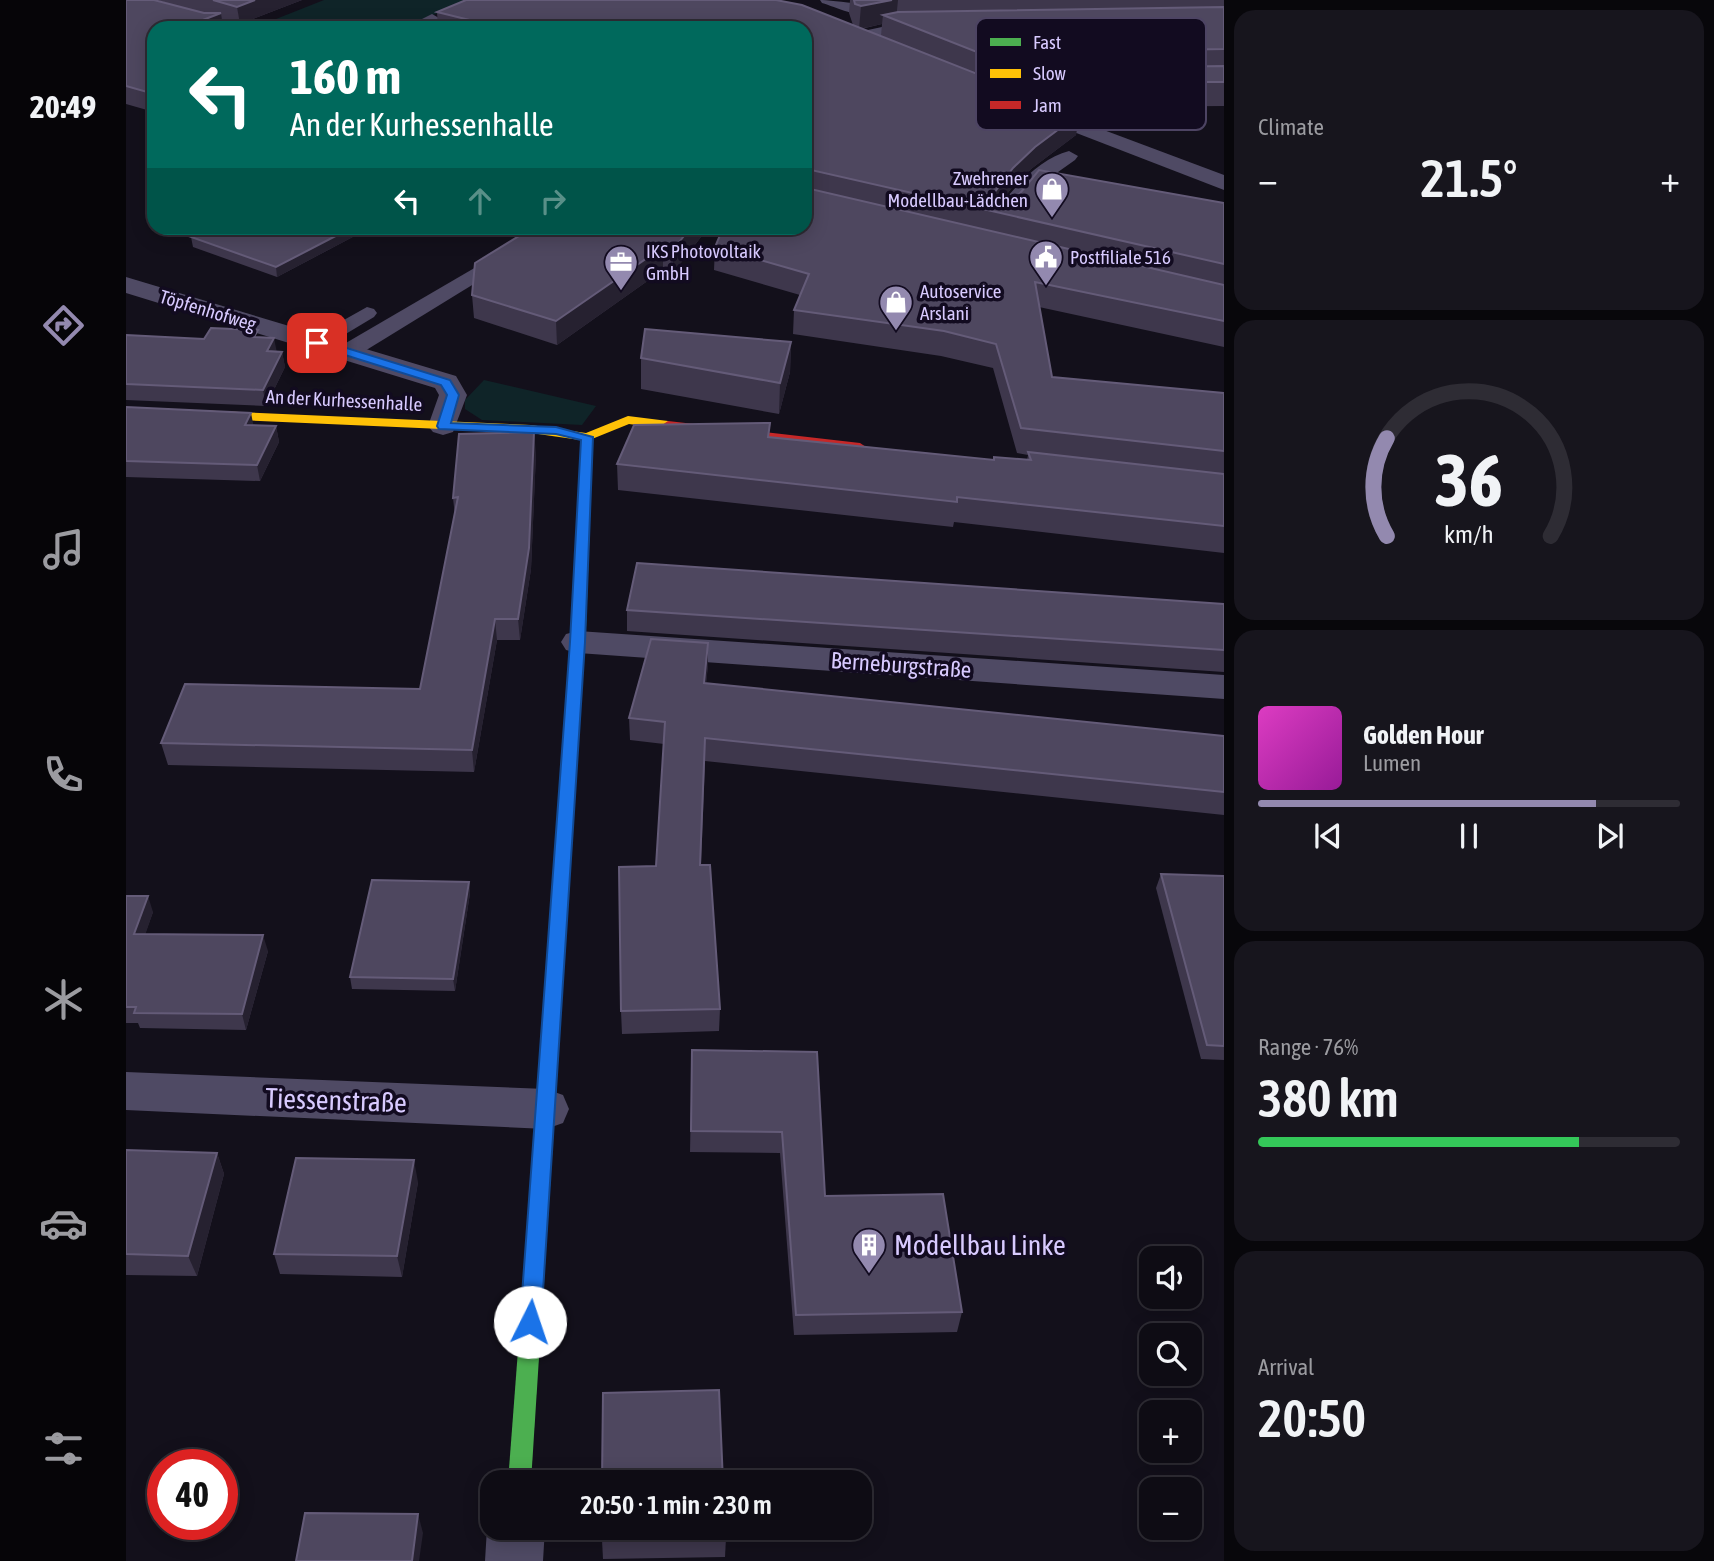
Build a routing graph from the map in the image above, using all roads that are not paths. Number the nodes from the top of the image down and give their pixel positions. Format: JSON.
{"nodes":[{"id":1,"x":126,"y":0,"type":"edge"},
{"id":2,"x":827,"y":0,"type":"edge"},
{"id":3,"x":909,"y":12,"type":"edge"},
{"id":4,"x":432,"y":18,"type":"dead end"},
{"id":5,"x":204,"y":21,"type":"edge"},
{"id":6,"x":426,"y":21,"type":"edge"},
{"id":7,"x":937,"y":27,"type":"edge"},
{"id":8,"x":847,"y":34,"type":"joint"},
{"id":9,"x":888,"y":51,"type":"edge"},
{"id":10,"x":1087,"y":130,"type":"edge"},
{"id":11,"x":1069,"y":156,"type":"dead end"},
{"id":12,"x":1224,"y":183,"type":"edge"},
{"id":13,"x":996,"y":225,"type":"edge"},
{"id":14,"x":543,"y":235,"type":"edge"},
{"id":15,"x":126,"y":285,"type":"edge"},
{"id":16,"x":367,"y":313,"type":"dead end"},
{"id":17,"x":317,"y":343,"type":"junction"},
{"id":18,"x":347,"y":352,"type":"junction"},
{"id":19,"x":126,"y":411,"type":"edge"},
{"id":20,"x":443,"y":426,"type":"junction"},
{"id":21,"x":587,"y":437,"type":"junction"},
{"id":22,"x":877,"y":449,"type":"edge"},
{"id":23,"x":578,"y":642,"type":"junction"},
{"id":24,"x":1224,"y":687,"type":"edge"},
{"id":25,"x":126,"y":1091,"type":"edge"},
{"id":26,"x":545,"y":1109,"type":"junction"},
{"id":27,"x":520,"y":1470,"type":"edge"},
{"id":28,"x":515,"y":1540,"type":"edge"},
{"id":29,"x":514,"y":1561,"type":"edge"}],
"edges":[{"from":1,"to":5,"type":"street"},
{"from":2,"to":3,"type":"lane"},
{"from":4,"to":6,"type":"lane"},
{"from":7,"to":8,"type":"lane"},
{"from":8,"to":9,"type":"street"},
{"from":10,"to":12,"type":"street"},
{"from":11,"to":13,"type":"lane"},
{"from":14,"to":18,"type":"lane"},
{"from":15,"to":17,"type":"street","name":"Töpfenhofweg"},
{"from":16,"to":17,"type":"lane"},
{"from":17,"to":18,"type":"street","name":"Töpfenhofweg"},
{"from":18,"to":20,"type":"street","name":"Töpfenhofweg"},
{"from":19,"to":20,"type":"street","name":"An der Kurhessenhalle"},
{"from":20,"to":21,"type":"street","name":"An der Kurhessenhalle"},
{"from":21,"to":22,"type":"street"},
{"from":21,"to":23,"type":"street"},
{"from":23,"to":24,"type":"street","name":"Berneburgstraße"},
{"from":23,"to":26,"type":"street"},
{"from":25,"to":26,"type":"street","name":"Tiessenstraße"},
{"from":26,"to":27,"type":"street"},
{"from":28,"to":29,"type":"street"}]}
